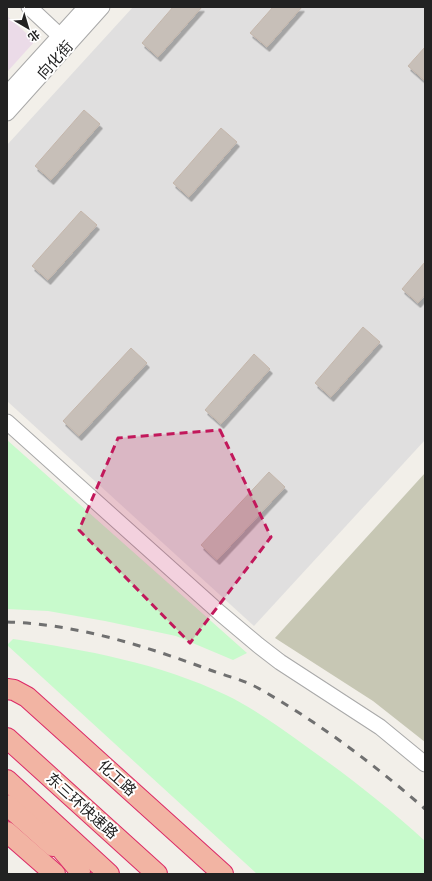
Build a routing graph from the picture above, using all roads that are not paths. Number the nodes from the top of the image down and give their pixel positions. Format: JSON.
{"nodes":[{"id":1,"x":28,"y":7,"type":"edge"},
{"id":2,"x":86,"y":7,"type":"edge"},
{"id":3,"x":102,"y":7,"type":"edge"},
{"id":4,"x":60,"y":36,"type":"junction"},
{"id":5,"x":7,"y":94,"type":"edge"},
{"id":6,"x":7,"y":113,"type":"edge"},
{"id":7,"x":7,"y":422,"type":"edge"},
{"id":8,"x":7,"y":689,"type":"edge"},
{"id":9,"x":7,"y":696,"type":"edge"},
{"id":10,"x":7,"y":738,"type":"edge"},
{"id":11,"x":425,"y":764,"type":"edge"},
{"id":12,"x":7,"y":780,"type":"edge"},
{"id":13,"x":7,"y":784,"type":"edge"},
{"id":14,"x":7,"y":805,"type":"edge"},
{"id":15,"x":7,"y":832,"type":"edge"},
{"id":16,"x":82,"y":872,"type":"edge"},
{"id":17,"x":55,"y":874,"type":"edge"},
{"id":18,"x":109,"y":874,"type":"edge"},
{"id":19,"x":157,"y":874,"type":"edge"},
{"id":20,"x":204,"y":874,"type":"edge"},
{"id":21,"x":223,"y":874,"type":"edge"}],
"edges":[{"from":1,"to":4,"type":"street"},
{"from":2,"to":4,"type":"street","name":"向化街"},
{"from":3,"to":6,"type":"street","name":"向化街"},
{"from":4,"to":5,"type":"street","name":"向化街"},
{"from":7,"to":11,"type":"street"},
{"from":8,"to":21,"type":"highway","name":"化工路"},
{"from":9,"to":20,"type":"highway"},
{"from":10,"to":19,"type":"highway","name":"东三环快速路"},
{"from":12,"to":18,"type":"highway"},
{"from":13,"to":16,"type":"highway"},
{"from":14,"to":16,"type":"highway"},
{"from":15,"to":17,"type":"highway"}]}
